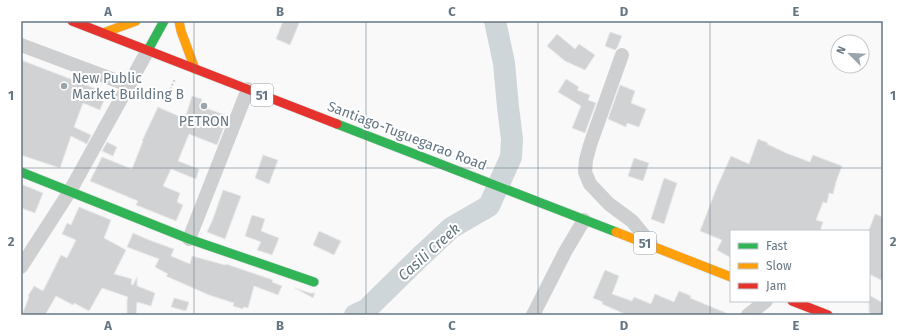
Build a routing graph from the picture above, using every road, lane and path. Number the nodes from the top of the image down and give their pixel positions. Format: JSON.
{"nodes":[{"id":1,"x":72,"y":21,"type":"edge"},
{"id":2,"x":136,"y":21,"type":"edge"},
{"id":3,"x":164,"y":21,"type":"edge"},
{"id":4,"x":179,"y":21,"type":"edge"},
{"id":5,"x":103,"y":33,"type":"junction"},
{"id":6,"x":21,"y":45,"type":"edge"},
{"id":7,"x":148,"y":50,"type":"junction"},
{"id":8,"x":622,"y":55,"type":"dead end"},
{"id":9,"x":182,"y":64,"type":"junction"},
{"id":10,"x":195,"y":69,"type":"junction"},
{"id":11,"x":128,"y":85,"type":"junction"},
{"id":12,"x":248,"y":89,"type":"junction"},
{"id":13,"x":165,"y":100,"type":"dead end"},
{"id":14,"x":21,"y":172,"type":"edge"},
{"id":15,"x":70,"y":191,"type":"junction"},
{"id":16,"x":584,"y":220,"type":"junction"},
{"id":17,"x":189,"y":239,"type":"junction"},
{"id":18,"x":652,"y":246,"type":"junction"},
{"id":19,"x":21,"y":267,"type":"edge"},
{"id":20,"x":730,"y":277,"type":"edge"},
{"id":21,"x":314,"y":282,"type":"dead end"},
{"id":22,"x":765,"y":302,"type":"edge"},
{"id":23,"x":795,"y":302,"type":"edge"},
{"id":24,"x":533,"y":315,"type":"edge"},
{"id":25,"x":748,"y":315,"type":"edge"},
{"id":26,"x":828,"y":315,"type":"edge"}],
"edges":[{"from":1,"to":5,"type":"main road","name":"Santiago-Tuguegarao Road","number":"51"},
{"from":2,"to":5,"type":"main road"},
{"from":3,"to":7,"type":"main road"},
{"from":4,"to":10,"type":"main road"},
{"from":5,"to":7,"type":"main road","name":"Santiago-Tuguegarao Road","number":"51"},
{"from":6,"to":11,"type":"street"},
{"from":7,"to":9,"type":"main road","name":"Santiago-Tuguegarao Road","number":"51"},
{"from":7,"to":11,"type":"street"},
{"from":8,"to":18,"type":"street"},
{"from":9,"to":10,"type":"main road","name":"Santiago-Tuguegarao Road","number":"51"},
{"from":9,"to":13,"type":"path"},
{"from":10,"to":12,"type":"main road","name":"Santiago-Tuguegarao Road","number":"51"},
{"from":11,"to":15,"type":"street"},
{"from":12,"to":16,"type":"main road","name":"Santiago-Tuguegarao Road","number":"51"},
{"from":12,"to":17,"type":"street"},
{"from":14,"to":15,"type":"main road"},
{"from":15,"to":17,"type":"main road"},
{"from":15,"to":19,"type":"street"},
{"from":16,"to":18,"type":"main road","name":"Santiago-Tuguegarao Road","number":"51"},
{"from":16,"to":24,"type":"street"},
{"from":17,"to":21,"type":"main road"},
{"from":18,"to":20,"type":"main road","name":"Santiago-Tuguegarao Road","number":"51"},
{"from":22,"to":25,"type":"street"},
{"from":23,"to":26,"type":"main road"}]}
